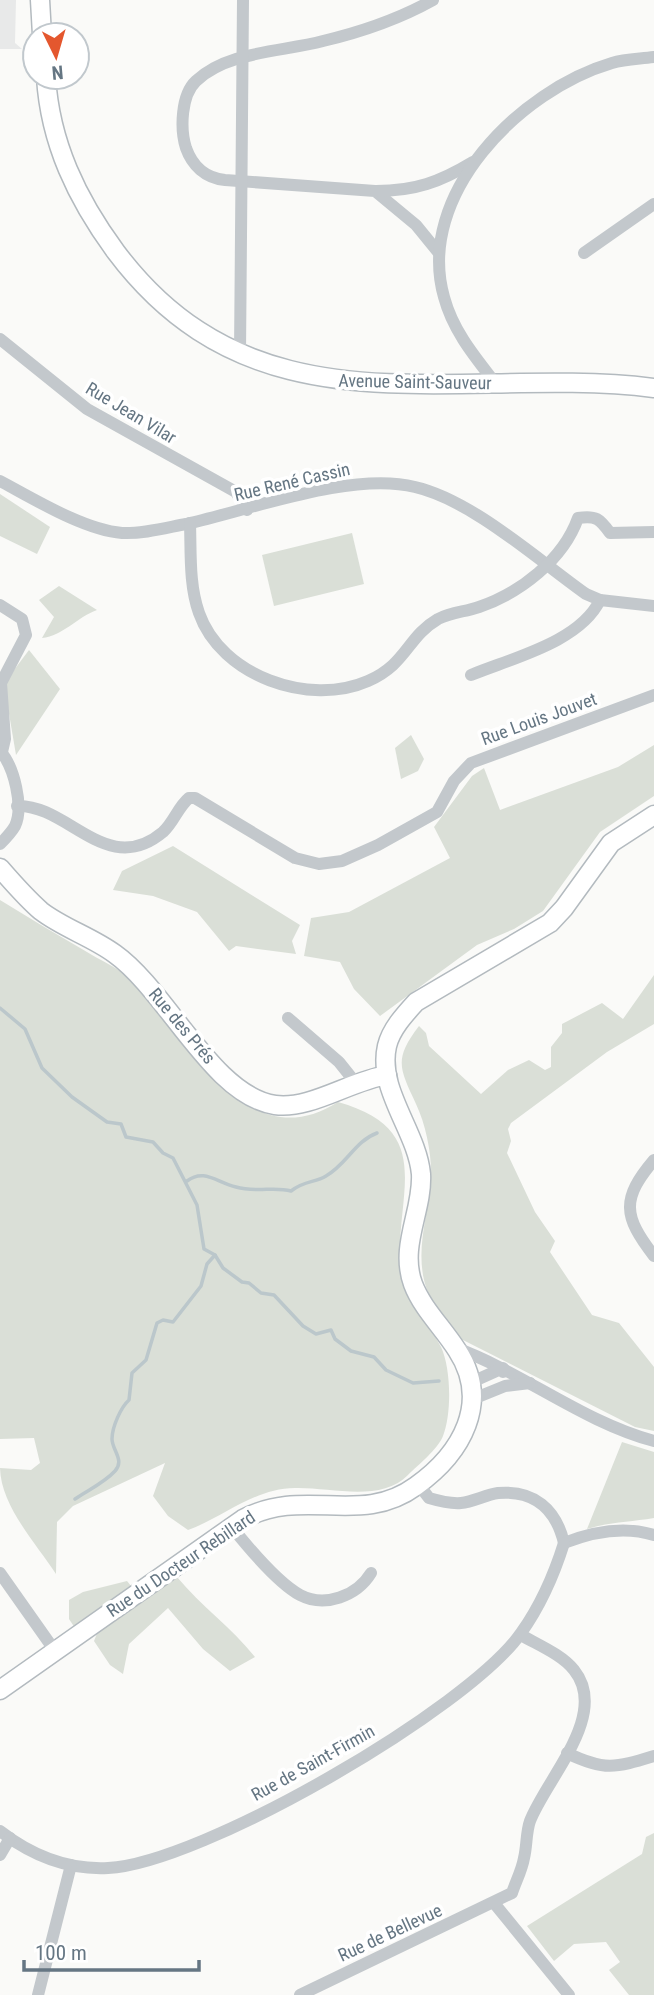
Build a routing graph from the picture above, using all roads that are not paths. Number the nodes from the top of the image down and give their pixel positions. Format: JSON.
{"nodes":[{"id":1,"x":40,"y":0,"type":"edge"},
{"id":2,"x":243,"y":0,"type":"edge"},
{"id":3,"x":433,"y":0,"type":"edge"},
{"id":4,"x":41,"y":21,"type":"edge"},
{"id":5,"x":654,"y":57,"type":"edge"},
{"id":6,"x":243,"y":58,"type":"junction"},
{"id":7,"x":48,"y":91,"type":"edge"},
{"id":8,"x":474,"y":161,"type":"junction"},
{"id":9,"x":241,"y":181,"type":"junction"},
{"id":10,"x":375,"y":191,"type":"junction"},
{"id":11,"x":654,"y":204,"type":"edge"},
{"id":12,"x":438,"y":252,"type":"junction"},
{"id":13,"x":584,"y":253,"type":"dead end"},
{"id":14,"x":0,"y":339,"type":"edge"},
{"id":15,"x":240,"y":353,"type":"junction"},
{"id":16,"x":496,"y":384,"type":"junction"},
{"id":17,"x":654,"y":388,"type":"edge"},
{"id":18,"x":0,"y":481,"type":"edge"},
{"id":19,"x":247,"y":510,"type":"junction"},
{"id":20,"x":190,"y":523,"type":"junction"},
{"id":21,"x":654,"y":532,"type":"edge"},
{"id":22,"x":547,"y":566,"type":"junction"},
{"id":23,"x":600,"y":600,"type":"junction"},
{"id":24,"x":0,"y":604,"type":"edge"},
{"id":25,"x":654,"y":606,"type":"edge"},
{"id":26,"x":471,"y":676,"type":"dead end"},
{"id":27,"x":654,"y":695,"type":"edge"},
{"id":28,"x":1,"y":752,"type":"edge"},
{"id":29,"x":17,"y":806,"type":"junction"},
{"id":30,"x":654,"y":815,"type":"edge"},
{"id":31,"x":0,"y":844,"type":"edge"},
{"id":32,"x":0,"y":868,"type":"edge"},
{"id":33,"x":288,"y":1018,"type":"dead end"},
{"id":34,"x":387,"y":1075,"type":"junction"},
{"id":35,"x":355,"y":1082,"type":"junction"},
{"id":36,"x":654,"y":1160,"type":"edge"},
{"id":37,"x":654,"y":1256,"type":"edge"},
{"id":38,"x":456,"y":1348,"type":"junction"},
{"id":39,"x":503,"y":1368,"type":"junction"},
{"id":40,"x":530,"y":1383,"type":"junction"},
{"id":41,"x":505,"y":1386,"type":"junction"},
{"id":42,"x":473,"y":1391,"type":"junction"},
{"id":43,"x":654,"y":1441,"type":"edge"},
{"id":44,"x":419,"y":1485,"type":"junction"},
{"id":45,"x":231,"y":1526,"type":"junction"},
{"id":46,"x":654,"y":1527,"type":"edge"},
{"id":47,"x":637,"y":1530,"type":"junction"},
{"id":48,"x":654,"y":1535,"type":"edge"},
{"id":49,"x":564,"y":1543,"type":"junction"},
{"id":50,"x":0,"y":1573,"type":"edge"},
{"id":51,"x":371,"y":1573,"type":"dead end"},
{"id":52,"x":521,"y":1635,"type":"junction"},
{"id":53,"x":55,"y":1651,"type":"junction"},
{"id":54,"x":0,"y":1690,"type":"edge"},
{"id":55,"x":567,"y":1753,"type":"junction"},
{"id":56,"x":654,"y":1756,"type":"edge"},
{"id":57,"x":5,"y":1834,"type":"edge"},
{"id":58,"x":0,"y":1855,"type":"edge"},
{"id":59,"x":71,"y":1864,"type":"junction"},
{"id":60,"x":494,"y":1903,"type":"junction"},
{"id":61,"x":38,"y":1995,"type":"edge"},
{"id":62,"x":300,"y":1995,"type":"edge"},
{"id":63,"x":569,"y":1995,"type":"edge"}],
"edges":[{"from":1,"to":4,"type":"main road"},
{"from":2,"to":6,"type":"street"},
{"from":3,"to":6,"type":"street"},
{"from":5,"to":8,"type":"street"},
{"from":6,"to":9,"type":"street"},
{"from":6,"to":9,"type":"street"},
{"from":7,"to":15,"type":"main road","name":"Avenue Saint-Sauveur"},
{"from":8,"to":10,"type":"street"},
{"from":8,"to":12,"type":"street"},
{"from":9,"to":10,"type":"street"},
{"from":9,"to":15,"type":"street"},
{"from":10,"to":12,"type":"street"},
{"from":11,"to":13,"type":"street"},
{"from":12,"to":16,"type":"street"},
{"from":14,"to":19,"type":"street","name":"Rue Jean Vilar"},
{"from":15,"to":16,"type":"main road","name":"Avenue Saint-Sauveur"},
{"from":16,"to":17,"type":"main road","name":"Avenue Saint-Sauveur"},
{"from":18,"to":20,"type":"street","name":"Rue René Cassin"},
{"from":19,"to":20,"type":"street","name":"Rue René Cassin"},
{"from":19,"to":22,"type":"street","name":"Rue René Cassin"},
{"from":20,"to":22,"type":"street"},
{"from":21,"to":22,"type":"street"},
{"from":22,"to":23,"type":"street","name":"Rue René Cassin"},
{"from":23,"to":25,"type":"street","name":"Rue René Cassin"},
{"from":23,"to":26,"type":"street"},
{"from":24,"to":28,"type":"street"},
{"from":27,"to":29,"type":"street","name":"Rue Louis Jouvet"},
{"from":28,"to":29,"type":"street"},
{"from":29,"to":31,"type":"street"},
{"from":30,"to":34,"type":"main road"},
{"from":32,"to":35,"type":"main road","name":"Rue des Prés"},
{"from":33,"to":35,"type":"street"},
{"from":34,"to":35,"type":"main road","name":"Rue des Prés"},
{"from":34,"to":38,"type":"main road"},
{"from":36,"to":37,"type":"street"},
{"from":38,"to":39,"type":"street"},
{"from":38,"to":42,"type":"main road"},
{"from":39,"to":40,"type":"street"},
{"from":39,"to":41,"type":"street"},
{"from":39,"to":42,"type":"street"},
{"from":40,"to":41,"type":"street"},
{"from":40,"to":43,"type":"street"},
{"from":41,"to":42,"type":"street"},
{"from":42,"to":44,"type":"main road","name":"Rue du Docteur Rebillard"},
{"from":44,"to":45,"type":"main road","name":"Rue du Docteur Rebillard"},
{"from":44,"to":49,"type":"street"},
{"from":45,"to":51,"type":"street"},
{"from":45,"to":53,"type":"main road","name":"Rue du Docteur Rebillard"},
{"from":46,"to":47,"type":"street"},
{"from":47,"to":48,"type":"street"},
{"from":47,"to":49,"type":"street"},
{"from":49,"to":52,"type":"street","name":"Rue de Saint-Firmin"},
{"from":50,"to":53,"type":"street"},
{"from":52,"to":55,"type":"street"},
{"from":52,"to":59,"type":"street","name":"Rue de Saint-Firmin"},
{"from":53,"to":54,"type":"main road","name":"Rue du Docteur Rebillard"},
{"from":55,"to":56,"type":"street"},
{"from":55,"to":60,"type":"street"},
{"from":57,"to":58,"type":"street"},
{"from":57,"to":59,"type":"street","name":"Rue de Saint-Firmin"},
{"from":59,"to":61,"type":"street"},
{"from":60,"to":62,"type":"street","name":"Rue de Bellevue"},
{"from":60,"to":63,"type":"street"}]}
